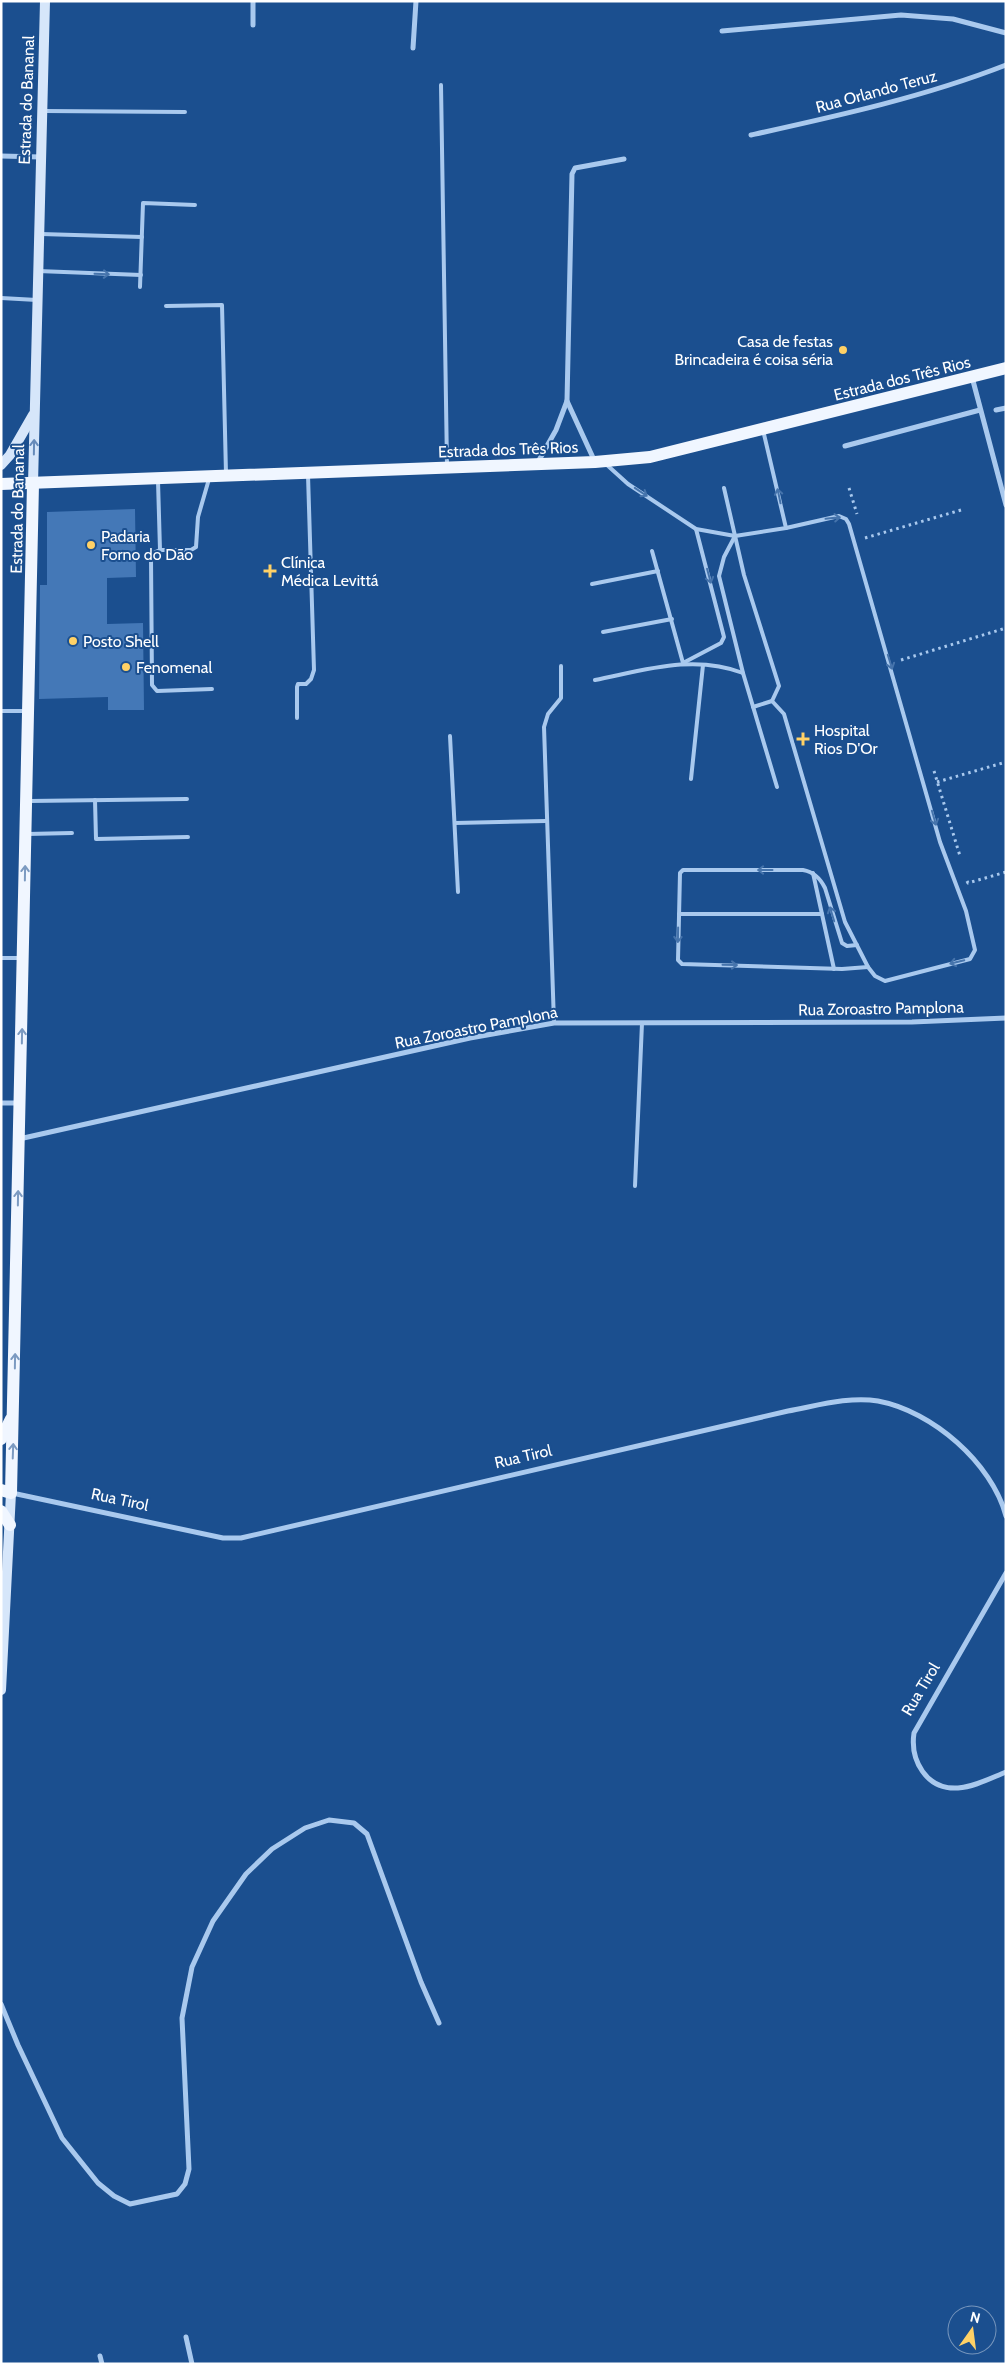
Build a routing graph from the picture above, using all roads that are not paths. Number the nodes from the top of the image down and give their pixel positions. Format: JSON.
{"nodes":[{"id":1,"x":45,"y":1,"type":"edge"},
{"id":2,"x":253,"y":1,"type":"edge"},
{"id":3,"x":416,"y":1,"type":"edge"},
{"id":4,"x":253,"y":25,"type":"dead end"},
{"id":5,"x":722,"y":31,"type":"dead end"},
{"id":6,"x":1006,"y":34,"type":"edge"},
{"id":7,"x":414,"y":48,"type":"dead end"},
{"id":8,"x":1006,"y":64,"type":"edge"},
{"id":9,"x":441,"y":85,"type":"dead end"},
{"id":10,"x":42,"y":112,"type":"junction"},
{"id":11,"x":185,"y":112,"type":"dead end"},
{"id":12,"x":751,"y":135,"type":"dead end"},
{"id":13,"x":1,"y":156,"type":"edge"},
{"id":14,"x":41,"y":157,"type":"junction"},
{"id":15,"x":624,"y":159,"type":"dead end"},
{"id":16,"x":195,"y":205,"type":"dead end"},
{"id":17,"x":39,"y":234,"type":"junction"},
{"id":18,"x":142,"y":236,"type":"junction"},
{"id":19,"x":38,"y":271,"type":"junction"},
{"id":20,"x":141,"y":275,"type":"junction"},
{"id":21,"x":140,"y":287,"type":"dead end"},
{"id":22,"x":1,"y":298,"type":"edge"},
{"id":23,"x":37,"y":300,"type":"junction"},
{"id":24,"x":166,"y":306,"type":"dead end"},
{"id":25,"x":1006,"y":368,"type":"edge"},
{"id":26,"x":972,"y":377,"type":"junction"},
{"id":27,"x":567,"y":401,"type":"junction"},
{"id":28,"x":1006,"y":408,"type":"edge"},
{"id":29,"x":35,"y":409,"type":"junction"},
{"id":30,"x":980,"y":410,"type":"junction"},
{"id":31,"x":996,"y":410,"type":"dead end"},
{"id":32,"x":763,"y":429,"type":"junction"},
{"id":33,"x":845,"y":446,"type":"dead end"},
{"id":34,"x":599,"y":462,"type":"junction"},
{"id":35,"x":1,"y":465,"type":"edge"},
{"id":36,"x":536,"y":465,"type":"junction"},
{"id":37,"x":447,"y":468,"type":"junction"},
{"id":38,"x":308,"y":473,"type":"junction"},
{"id":39,"x":210,"y":476,"type":"junction"},
{"id":40,"x":226,"y":476,"type":"junction"},
{"id":41,"x":158,"y":479,"type":"junction"},
{"id":42,"x":1,"y":484,"type":"edge"},
{"id":43,"x":33,"y":484,"type":"junction"},
{"id":44,"x":724,"y":488,"type":"dead end"},
{"id":45,"x":1006,"y":505,"type":"edge"},
{"id":46,"x":786,"y":528,"type":"junction"},
{"id":47,"x":696,"y":529,"type":"junction"},
{"id":48,"x":735,"y":536,"type":"junction"},
{"id":49,"x":160,"y":550,"type":"junction"},
{"id":50,"x":652,"y":551,"type":"dead end"},
{"id":51,"x":658,"y":571,"type":"junction"},
{"id":52,"x":592,"y":584,"type":"dead end"},
{"id":53,"x":672,"y":619,"type":"junction"},
{"id":54,"x":603,"y":632,"type":"dead end"},
{"id":55,"x":683,"y":663,"type":"junction"},
{"id":56,"x":703,"y":665,"type":"junction"},
{"id":57,"x":561,"y":666,"type":"dead end"},
{"id":58,"x":743,"y":673,"type":"junction"},
{"id":59,"x":596,"y":680,"type":"dead end"},
{"id":60,"x":212,"y":689,"type":"dead end"},
{"id":61,"x":772,"y":701,"type":"junction"},
{"id":62,"x":753,"y":707,"type":"junction"},
{"id":63,"x":28,"y":711,"type":"junction"},
{"id":64,"x":1,"y":712,"type":"edge"},
{"id":65,"x":298,"y":718,"type":"dead end"},
{"id":66,"x":450,"y":736,"type":"dead end"},
{"id":67,"x":691,"y":778,"type":"dead end"},
{"id":68,"x":777,"y":787,"type":"dead end"},
{"id":69,"x":186,"y":799,"type":"dead end"},
{"id":70,"x":95,"y":800,"type":"junction"},
{"id":71,"x":26,"y":801,"type":"junction"},
{"id":72,"x":546,"y":821,"type":"junction"},
{"id":73,"x":455,"y":823,"type":"junction"},
{"id":74,"x":72,"y":833,"type":"dead end"},
{"id":75,"x":26,"y":834,"type":"junction"},
{"id":76,"x":188,"y":837,"type":"dead end"},
{"id":77,"x":813,"y":873,"type":"junction"},
{"id":78,"x":458,"y":892,"type":"dead end"},
{"id":79,"x":679,"y":914,"type":"junction"},
{"id":80,"x":822,"y":914,"type":"junction"},
{"id":81,"x":857,"y":945,"type":"junction"},
{"id":82,"x":1,"y":958,"type":"edge"},
{"id":83,"x":23,"y":958,"type":"junction"},
{"id":84,"x":868,"y":966,"type":"junction"},
{"id":85,"x":834,"y":969,"type":"junction"},
{"id":86,"x":1006,"y":1018,"type":"edge"},
{"id":87,"x":554,"y":1023,"type":"junction"},
{"id":88,"x":642,"y":1023,"type":"junction"},
{"id":89,"x":1,"y":1103,"type":"edge"},
{"id":90,"x":20,"y":1103,"type":"junction"},
{"id":91,"x":19,"y":1139,"type":"junction"},
{"id":92,"x":635,"y":1186,"type":"dead end"},
{"id":93,"x":14,"y":1410,"type":"junction"},
{"id":94,"x":1,"y":1439,"type":"edge"},
{"id":95,"x":6,"y":1492,"type":"edge"},
{"id":96,"x":1,"y":1511,"type":"edge"},
{"id":97,"x":1006,"y":1516,"type":"edge"},
{"id":98,"x":10,"y":1525,"type":"junction"},
{"id":99,"x":1006,"y":1573,"type":"edge"},
{"id":100,"x":1,"y":1690,"type":"edge"},
{"id":101,"x":1006,"y":1772,"type":"edge"},
{"id":102,"x":1,"y":2004,"type":"edge"},
{"id":103,"x":439,"y":2023,"type":"dead end"},
{"id":104,"x":186,"y":2338,"type":"dead end"},
{"id":105,"x":100,"y":2356,"type":"dead end"},
{"id":106,"x":102,"y":2364,"type":"edge"},
{"id":107,"x":192,"y":2364,"type":"edge"}],
"edges":[{"from":1,"to":10,"type":"street","name":"Estrada do Bananal"},
{"from":2,"to":4,"type":"street"},
{"from":3,"to":7,"type":"street"},
{"from":5,"to":6,"type":"street"},
{"from":8,"to":12,"type":"street","name":"Rua Orlando Teruz"},
{"from":9,"to":37,"type":"lane"},
{"from":10,"to":11,"type":"lane"},
{"from":10,"to":14,"type":"street","name":"Estrada do Bananal"},
{"from":13,"to":14,"type":"street"},
{"from":14,"to":17,"type":"street","name":"Estrada do Bananal"},
{"from":15,"to":27,"type":"street"},
{"from":16,"to":18,"type":"lane"},
{"from":17,"to":18,"type":"lane"},
{"from":17,"to":19,"type":"street","name":"Estrada do Bananal"},
{"from":18,"to":20,"type":"lane"},
{"from":19,"to":20,"type":"lane","one_way":true},
{"from":19,"to":23,"type":"street","name":"Estrada do Bananal"},
{"from":20,"to":21,"type":"lane"},
{"from":22,"to":23,"type":"lane"},
{"from":23,"to":29,"type":"street","name":"Estrada do Bananal"},
{"from":24,"to":40,"type":"lane"},
{"from":25,"to":26,"type":"main road","name":"Estrada dos Três Rios"},
{"from":26,"to":30,"type":"street"},
{"from":26,"to":32,"type":"main road","name":"Estrada dos Três Rios"},
{"from":27,"to":34,"type":"street"},
{"from":27,"to":36,"type":"street"},
{"from":28,"to":31,"type":"street"},
{"from":29,"to":35,"type":"street","name":"Estrada do Bananal"},
{"from":43,"to":29,"type":"street","name":"Estrada do Bananal","one_way":true},
{"from":30,"to":33,"type":"street"},
{"from":30,"to":45,"type":"street"},
{"from":32,"to":34,"type":"main road","name":"Estrada dos Três Rios"},
{"from":46,"to":32,"type":"lane","one_way":true},
{"from":34,"to":36,"type":"main road","name":"Estrada dos Três Rios"},
{"from":34,"to":47,"type":"lane","one_way":true},
{"from":36,"to":37,"type":"main road","name":"Estrada dos Três Rios"},
{"from":37,"to":38,"type":"main road","name":"Estrada dos Três Rios"},
{"from":38,"to":40,"type":"main road","name":"Estrada dos Três Rios"},
{"from":38,"to":65,"type":"lane"},
{"from":39,"to":40,"type":"main road","name":"Estrada dos Três Rios"},
{"from":39,"to":41,"type":"main road","name":"Estrada dos Três Rios"},
{"from":39,"to":49,"type":"lane"},
{"from":41,"to":43,"type":"main road","name":"Estrada dos Três Rios"},
{"from":41,"to":49,"type":"lane"},
{"from":42,"to":43,"type":"main road","name":"Estrada dos Três Rios"},
{"from":43,"to":63,"type":"main road","name":"Estrada do Bananal"},
{"from":44,"to":48,"type":"lane"},
{"from":46,"to":48,"type":"lane"},
{"from":46,"to":84,"type":"lane","one_way":true},
{"from":47,"to":48,"type":"lane"},
{"from":47,"to":55,"type":"lane","one_way":true},
{"from":48,"to":58,"type":"lane"},
{"from":48,"to":61,"type":"lane"},
{"from":49,"to":60,"type":"lane"},
{"from":50,"to":51,"type":"lane"},
{"from":51,"to":52,"type":"lane"},
{"from":51,"to":53,"type":"lane"},
{"from":53,"to":54,"type":"lane"},
{"from":53,"to":55,"type":"lane"},
{"from":55,"to":56,"type":"lane"},
{"from":55,"to":59,"type":"lane"},
{"from":56,"to":58,"type":"lane"},
{"from":56,"to":67,"type":"lane"},
{"from":57,"to":72,"type":"lane"},
{"from":58,"to":62,"type":"lane"},
{"from":61,"to":62,"type":"lane"},
{"from":61,"to":81,"type":"lane"},
{"from":62,"to":68,"type":"lane"},
{"from":63,"to":64,"type":"lane"},
{"from":63,"to":71,"type":"main road","name":"Estrada do Bananal"},
{"from":66,"to":73,"type":"lane"},
{"from":69,"to":70,"type":"lane"},
{"from":70,"to":71,"type":"lane"},
{"from":70,"to":76,"type":"lane"},
{"from":71,"to":75,"type":"main road","name":"Estrada do Bananal"},
{"from":72,"to":73,"type":"lane"},
{"from":72,"to":87,"type":"lane"},
{"from":73,"to":78,"type":"lane"},
{"from":74,"to":75,"type":"lane"},
{"from":83,"to":75,"type":"main road","name":"Estrada do Bananal","one_way":true},
{"from":77,"to":79,"type":"lane","one_way":true},
{"from":77,"to":80,"type":"lane"},
{"from":81,"to":77,"type":"lane","one_way":true},
{"from":79,"to":80,"type":"lane"},
{"from":79,"to":85,"type":"lane","one_way":true},
{"from":80,"to":85,"type":"lane"},
{"from":81,"to":84,"type":"lane"},
{"from":82,"to":83,"type":"lane"},
{"from":90,"to":83,"type":"main road","name":"Estrada do Bananal","one_way":true},
{"from":84,"to":85,"type":"lane"},
{"from":86,"to":88,"type":"street","name":"Rua Zoroastro Pamplona"},
{"from":87,"to":88,"type":"street","name":"Rua Zoroastro Pamplona"},
{"from":87,"to":91,"type":"street","name":"Rua Zoroastro Pamplona"},
{"from":88,"to":92,"type":"lane"},
{"from":89,"to":90,"type":"street"},
{"from":90,"to":91,"type":"main road","name":"Estrada do Bananal"},
{"from":93,"to":91,"type":"main road","name":"Estrada do Bananal","one_way":true},
{"from":93,"to":94,"type":"main road"},
{"from":95,"to":93,"type":"main road","name":"Estrada do Bananal","one_way":true},
{"from":95,"to":97,"type":"street","name":"Rua Tirol"},
{"from":95,"to":98,"type":"street","name":"Estrada do Bananal"},
{"from":96,"to":98,"type":"main road"},
{"from":98,"to":100,"type":"street","name":"Estrada do Bananal"},
{"from":99,"to":101,"type":"street","name":"Rua Tirol"},
{"from":102,"to":103,"type":"street"},
{"from":104,"to":107,"type":"street"},
{"from":105,"to":106,"type":"street"}]}
